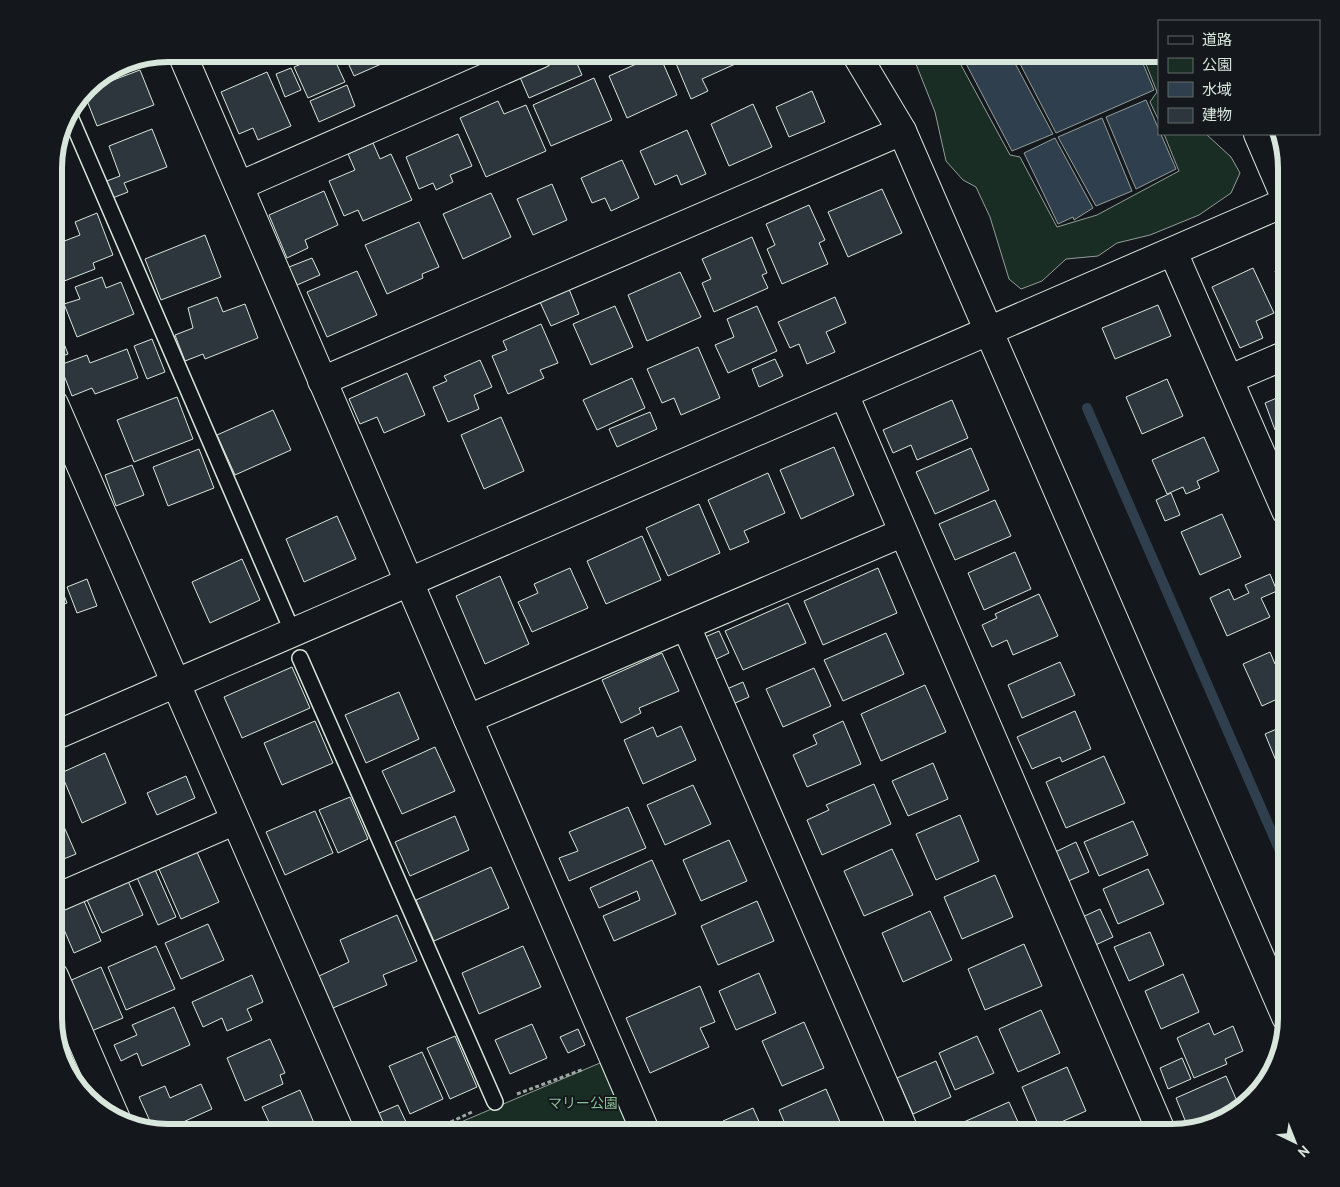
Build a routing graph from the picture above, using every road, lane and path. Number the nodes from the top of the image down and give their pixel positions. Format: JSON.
{"nodes":[{"id":1,"x":185,"y":62,"type":"edge"},
{"id":2,"x":522,"y":62,"type":"edge"},
{"id":3,"x":861,"y":62,"type":"edge"},
{"id":4,"x":73,"y":123,"type":"edge"},
{"id":5,"x":902,"y":131,"type":"junction"},
{"id":6,"x":1258,"y":135,"type":"edge"},
{"id":7,"x":1277,"y":180,"type":"edge"},
{"id":8,"x":239,"y":186,"type":"junction"},
{"id":9,"x":1277,"y":205,"type":"edge"},
{"id":10,"x":1173,"y":252,"type":"junction"},
{"id":11,"x":988,"y":333,"type":"junction"},
{"id":12,"x":1277,"y":359,"type":"edge"},
{"id":13,"x":1230,"y":379,"type":"junction"},
{"id":14,"x":322,"y":381,"type":"junction"},
{"id":15,"x":844,"y":394,"type":"junction"},
{"id":16,"x":63,"y":425,"type":"edge"},
{"id":17,"x":1277,"y":491,"type":"edge"},
{"id":18,"x":902,"y":533,"type":"junction"},
{"id":19,"x":410,"y":581,"type":"junction"},
{"id":20,"x":686,"y":626,"type":"junction"},
{"id":21,"x":297,"y":646,"type":"junction"},
{"id":22,"x":175,"y":685,"type":"junction"},
{"id":23,"x":468,"y":719,"type":"junction"},
{"id":24,"x":63,"y":732,"type":"edge"},
{"id":25,"x":234,"y":821,"type":"junction"},
{"id":26,"x":63,"y":895,"type":"edge"},
{"id":27,"x":63,"y":997,"type":"edge"},
{"id":28,"x":1278,"y":999,"type":"edge"},
{"id":29,"x":495,"y":1102,"type":"dead end"},
{"id":30,"x":111,"y":1108,"type":"edge"},
{"id":31,"x":368,"y":1124,"type":"edge"},
{"id":32,"x":642,"y":1124,"type":"edge"},
{"id":33,"x":901,"y":1124,"type":"edge"},
{"id":34,"x":1158,"y":1124,"type":"edge"}],
"edges":[{"from":1,"to":8,"type":"street"},
{"from":2,"to":8,"type":"street"},
{"from":3,"to":5,"type":"street"},
{"from":4,"to":21,"type":"lane"},
{"from":5,"to":11,"type":"street"},
{"from":5,"to":14,"type":"street"},
{"from":6,"to":7,"type":"street"},
{"from":8,"to":14,"type":"street"},
{"from":9,"to":10,"type":"street"},
{"from":10,"to":11,"type":"street"},
{"from":10,"to":13,"type":"street"},
{"from":11,"to":15,"type":"street"},
{"from":11,"to":28,"type":"street"},
{"from":12,"to":13,"type":"street"},
{"from":13,"to":17,"type":"street"},
{"from":14,"to":19,"type":"street"},
{"from":15,"to":18,"type":"street"},
{"from":15,"to":19,"type":"street"},
{"from":16,"to":22,"type":"street"},
{"from":18,"to":20,"type":"street"},
{"from":18,"to":34,"type":"street"},
{"from":19,"to":21,"type":"street"},
{"from":19,"to":23,"type":"street"},
{"from":20,"to":23,"type":"street"},
{"from":20,"to":33,"type":"street"},
{"from":21,"to":22,"type":"street"},
{"from":21,"to":29,"type":"lane"},
{"from":22,"to":24,"type":"street"},
{"from":22,"to":25,"type":"street"},
{"from":23,"to":32,"type":"street"},
{"from":25,"to":26,"type":"street"},
{"from":25,"to":31,"type":"street"},
{"from":27,"to":30,"type":"street"}]}
